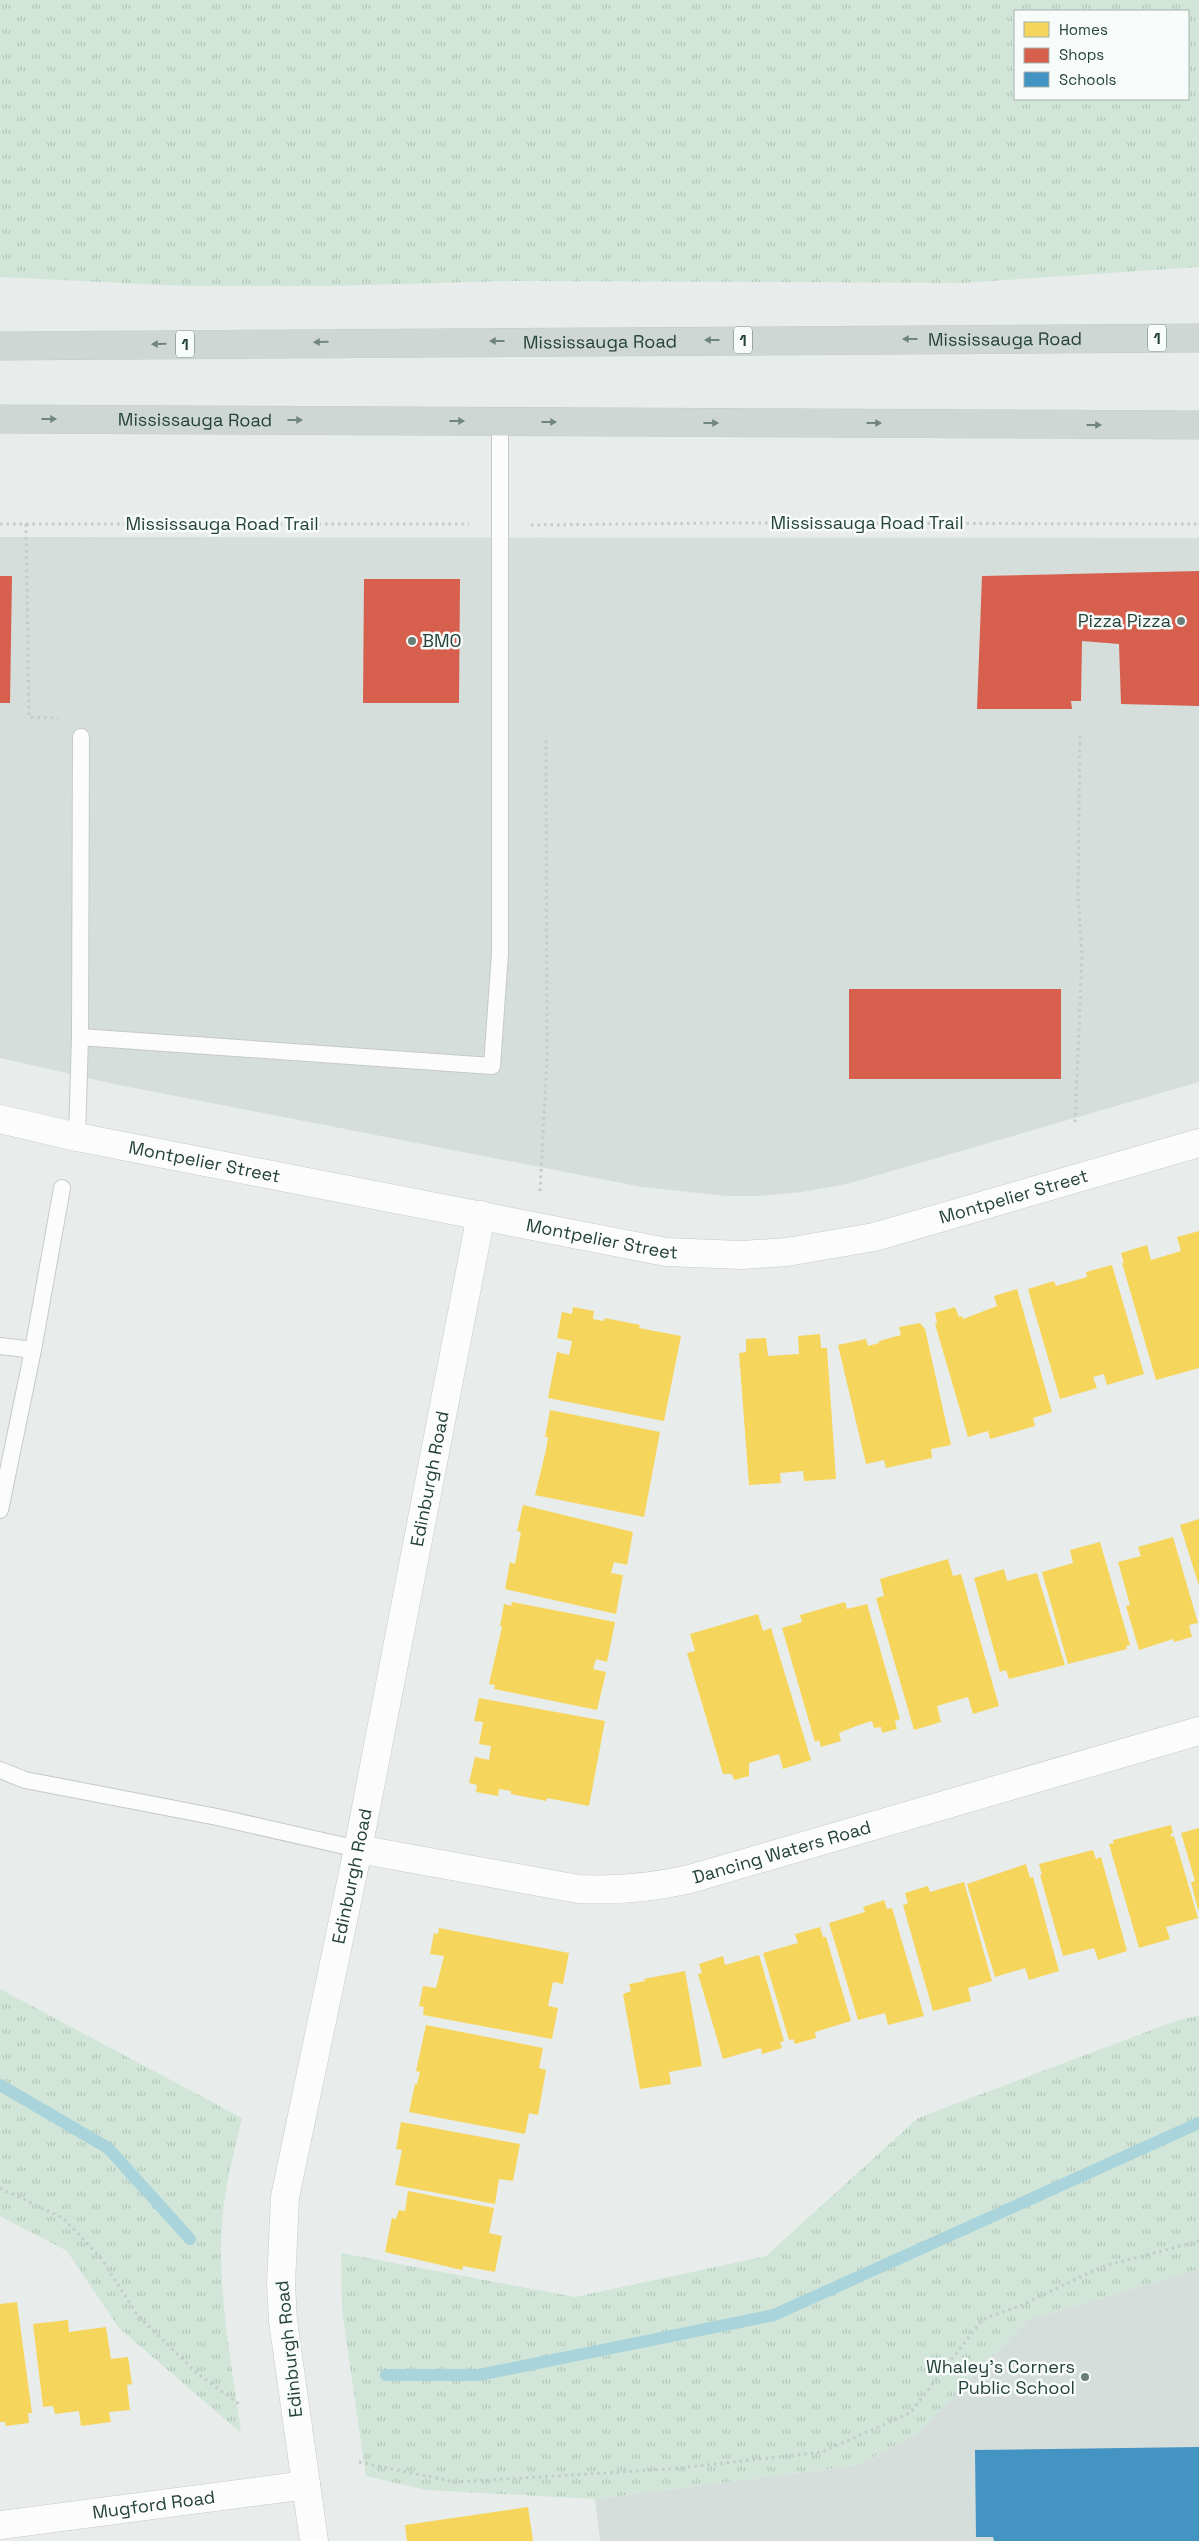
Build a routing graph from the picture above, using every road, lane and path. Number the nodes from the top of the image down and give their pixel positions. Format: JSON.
{"nodes":[{"id":1,"x":1199,"y":338,"type":"edge"},
{"id":2,"x":0,"y":346,"type":"edge"},
{"id":3,"x":0,"y":418,"type":"edge"},
{"id":4,"x":500,"y":421,"type":"junction"},
{"id":5,"x":1199,"y":425,"type":"edge"},
{"id":6,"x":0,"y":524,"type":"edge"},
{"id":7,"x":445,"y":524,"type":"dead end"},
{"id":8,"x":1199,"y":524,"type":"edge"},
{"id":9,"x":534,"y":525,"type":"dead end"},
{"id":10,"x":1080,"y":734,"type":"dead end"},
{"id":11,"x":546,"y":736,"type":"dead end"},
{"id":12,"x":81,"y":738,"type":"dead end"},
{"id":13,"x":80,"y":1037,"type":"junction"},
{"id":14,"x":0,"y":1119,"type":"edge"},
{"id":15,"x":1075,"y":1122,"type":"dead end"},
{"id":16,"x":78,"y":1137,"type":"junction"},
{"id":17,"x":1199,"y":1143,"type":"edge"},
{"id":18,"x":62,"y":1188,"type":"dead end"},
{"id":19,"x":481,"y":1214,"type":"junction"},
{"id":20,"x":540,"y":1226,"type":"junction"},
{"id":21,"x":0,"y":1346,"type":"edge"},
{"id":22,"x":33,"y":1350,"type":"junction"},
{"id":23,"x":0,"y":1510,"type":"edge"},
{"id":24,"x":1199,"y":1731,"type":"edge"},
{"id":25,"x":0,"y":1770,"type":"edge"},
{"id":26,"x":358,"y":1849,"type":"junction"},
{"id":27,"x":0,"y":2188,"type":"edge"},
{"id":28,"x":1199,"y":2241,"type":"edge"},
{"id":29,"x":242,"y":2406,"type":"dead end"},
{"id":30,"x":359,"y":2462,"type":"dead end"},
{"id":31,"x":306,"y":2485,"type":"junction"},
{"id":32,"x":0,"y":2525,"type":"edge"},
{"id":33,"x":314,"y":2541,"type":"edge"}],
"edges":[{"from":1,"to":2,"type":"main road","name":"Mississauga Road","number":"1","one_way":true},
{"from":3,"to":4,"type":"main road","name":"Mississauga Road","one_way":true},
{"from":4,"to":5,"type":"main road","name":"Mississauga Road","one_way":true},
{"from":4,"to":13,"type":"lane"},
{"from":6,"to":7,"type":"path","name":"Mississauga Road Trail"},
{"from":8,"to":9,"type":"path","name":"Mississauga Road Trail"},
{"from":10,"to":15,"type":"path"},
{"from":11,"to":20,"type":"path"},
{"from":12,"to":13,"type":"lane"},
{"from":13,"to":16,"type":"lane"},
{"from":14,"to":16,"type":"street","name":"Montpelier Street"},
{"from":16,"to":19,"type":"street","name":"Montpelier Street"},
{"from":17,"to":20,"type":"street","name":"Montpelier Street"},
{"from":18,"to":22,"type":"lane"},
{"from":19,"to":20,"type":"street","name":"Montpelier Street"},
{"from":19,"to":26,"type":"street","name":"Edinburgh Road"},
{"from":21,"to":22,"type":"lane"},
{"from":22,"to":23,"type":"lane"},
{"from":24,"to":26,"type":"street","name":"Dancing Waters Road"},
{"from":25,"to":26,"type":"lane"},
{"from":26,"to":31,"type":"street","name":"Edinburgh Road"},
{"from":27,"to":29,"type":"path"},
{"from":28,"to":30,"type":"path"},
{"from":31,"to":32,"type":"street","name":"Mugford Road"},
{"from":31,"to":33,"type":"street","name":"Edinburgh Road"}]}
